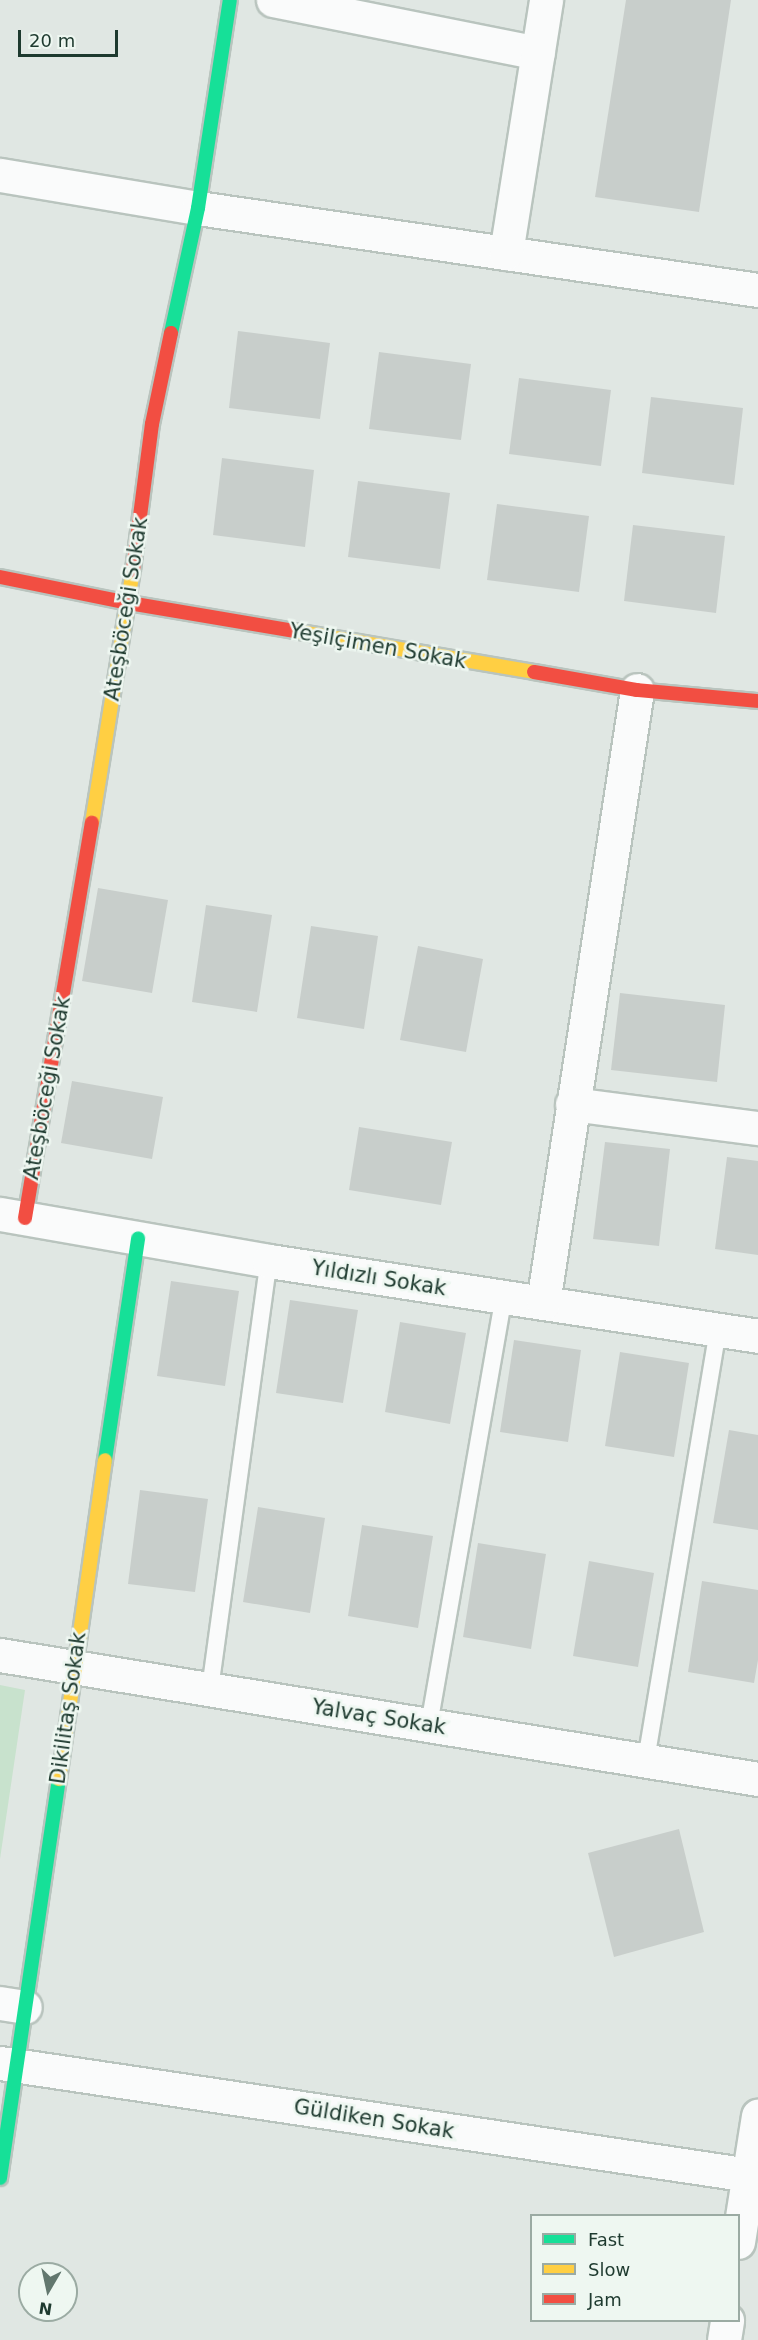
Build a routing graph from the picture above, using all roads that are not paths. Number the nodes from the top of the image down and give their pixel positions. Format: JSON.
{"nodes":[{"id":1,"x":230,"y":0,"type":"edge"},
{"id":2,"x":273,"y":0,"type":"edge"},
{"id":3,"x":546,"y":0,"type":"edge"},
{"id":4,"x":538,"y":53,"type":"junction"},
{"id":5,"x":0,"y":175,"type":"edge"},
{"id":6,"x":198,"y":208,"type":"junction"},
{"id":7,"x":506,"y":254,"type":"junction"},
{"id":8,"x":758,"y":290,"type":"edge"},
{"id":9,"x":0,"y":577,"type":"edge"},
{"id":10,"x":129,"y":603,"type":"junction"},
{"id":11,"x":637,"y":690,"type":"junction"},
{"id":12,"x":758,"y":701,"type":"edge"},
{"id":13,"x":572,"y":1104,"type":"junction"},
{"id":14,"x":758,"y":1128,"type":"edge"},
{"id":15,"x":13,"y":1216,"type":"edge"},
{"id":16,"x":138,"y":1238,"type":"junction"},
{"id":17,"x":269,"y":1261,"type":"junction"},
{"id":18,"x":504,"y":1297,"type":"junction"},
{"id":19,"x":543,"y":1304,"type":"junction"},
{"id":20,"x":718,"y":1330,"type":"junction"},
{"id":21,"x":758,"y":1336,"type":"edge"},
{"id":22,"x":0,"y":1655,"type":"edge"},
{"id":23,"x":74,"y":1667,"type":"junction"},
{"id":24,"x":210,"y":1689,"type":"junction"},
{"id":25,"x":429,"y":1725,"type":"junction"},
{"id":26,"x":646,"y":1760,"type":"junction"},
{"id":27,"x":758,"y":1779,"type":"edge"},
{"id":28,"x":12,"y":2005,"type":"edge"},
{"id":29,"x":8,"y":2065,"type":"edge"},
{"id":30,"x":758,"y":2116,"type":"edge"},
{"id":31,"x":748,"y":2175,"type":"junction"},
{"id":32,"x":0,"y":2178,"type":"edge"},
{"id":33,"x":740,"y":2229,"type":"edge"},
{"id":34,"x":727,"y":2322,"type":"edge"},
{"id":35,"x":724,"y":2340,"type":"edge"}],
"edges":[{"from":1,"to":6,"type":"street","name":"Ateşböceği Sokak"},
{"from":2,"to":4,"type":"street"},
{"from":3,"to":4,"type":"street"},
{"from":4,"to":7,"type":"street"},
{"from":5,"to":6,"type":"street"},
{"from":6,"to":7,"type":"street"},
{"from":6,"to":10,"type":"street","name":"Ateşböceği Sokak"},
{"from":7,"to":8,"type":"street"},
{"from":9,"to":10,"type":"street","name":"Yeşilçimen Sokak"},
{"from":10,"to":11,"type":"street","name":"Yeşilçimen Sokak"},
{"from":10,"to":15,"type":"street","name":"Ateşböceği Sokak"},
{"from":11,"to":12,"type":"street","name":"Yeşilçimen Sokak"},
{"from":11,"to":13,"type":"street"},
{"from":13,"to":14,"type":"street"},
{"from":13,"to":19,"type":"street"},
{"from":15,"to":16,"type":"street","name":"Yıldızlı Sokak"},
{"from":16,"to":17,"type":"street","name":"Yıldızlı Sokak"},
{"from":16,"to":23,"type":"street","name":"Dikilitaş Sokak"},
{"from":17,"to":18,"type":"street","name":"Yıldızlı Sokak"},
{"from":17,"to":24,"type":"lane"},
{"from":18,"to":19,"type":"street","name":"Yıldızlı Sokak"},
{"from":18,"to":25,"type":"lane"},
{"from":19,"to":20,"type":"street","name":"Yıldızlı Sokak"},
{"from":20,"to":21,"type":"street","name":"Yıldızlı Sokak"},
{"from":20,"to":26,"type":"lane"},
{"from":22,"to":23,"type":"street","name":"Yalvaç Sokak"},
{"from":23,"to":24,"type":"street","name":"Yalvaç Sokak"},
{"from":23,"to":28,"type":"street","name":"Dikilitaş Sokak"},
{"from":24,"to":25,"type":"street","name":"Yalvaç Sokak"},
{"from":25,"to":26,"type":"street","name":"Yalvaç Sokak"},
{"from":26,"to":27,"type":"street","name":"Yalvaç Sokak"},
{"from":28,"to":29,"type":"street","name":"Dikilitaş Sokak"},
{"from":29,"to":31,"type":"street","name":"Güldiken Sokak"},
{"from":29,"to":32,"type":"street","name":"Dikilitaş Sokak"},
{"from":30,"to":31,"type":"street"},
{"from":31,"to":33,"type":"street"},
{"from":34,"to":35,"type":"street"}]}
